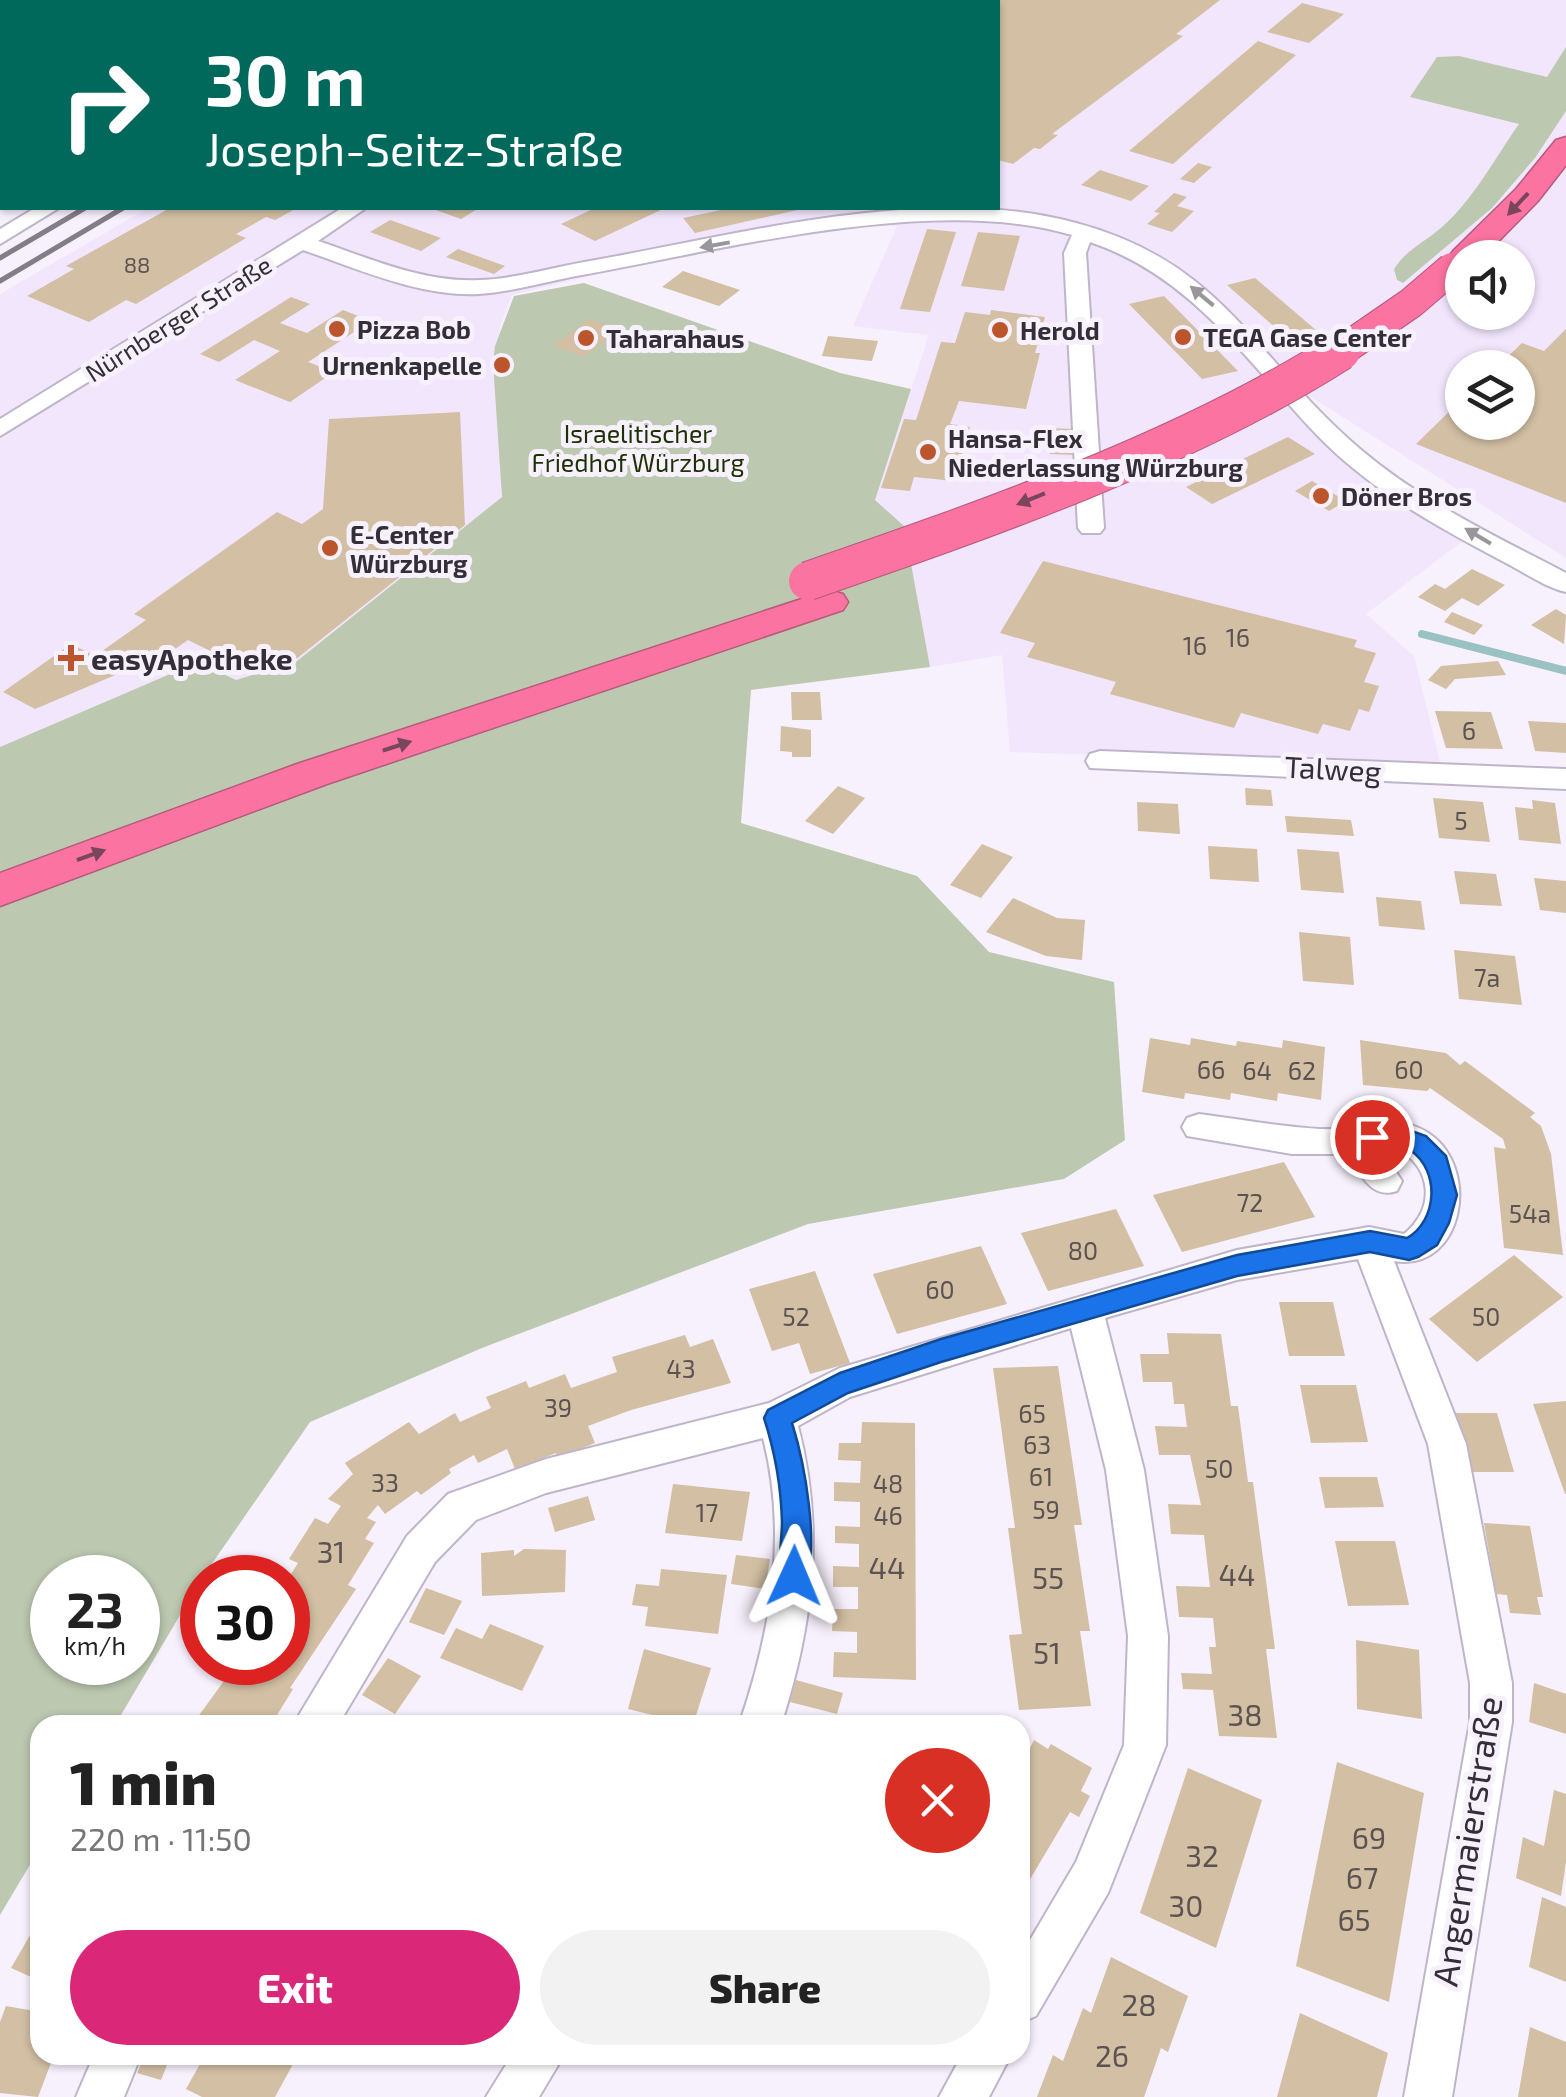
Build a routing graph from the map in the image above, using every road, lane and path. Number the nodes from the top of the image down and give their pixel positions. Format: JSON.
{"nodes":[{"id":1,"x":1566,"y":146,"type":"edge"},
{"id":2,"x":46,"y":210,"type":"edge"},
{"id":3,"x":353,"y":210,"type":"edge"},
{"id":4,"x":1083,"y":234,"type":"junction"},
{"id":5,"x":0,"y":238,"type":"edge"},
{"id":6,"x":1487,"y":240,"type":"edge"},
{"id":7,"x":301,"y":242,"type":"junction"},
{"id":8,"x":1445,"y":286,"type":"edge"},
{"id":9,"x":0,"y":429,"type":"edge"},
{"id":10,"x":1090,"y":528,"type":"dead end"},
{"id":11,"x":1565,"y":582,"type":"edge"},
{"id":12,"x":819,"y":591,"type":"junction"},
{"id":13,"x":1100,"y":761,"type":"dead end"},
{"id":14,"x":1566,"y":779,"type":"edge"},
{"id":15,"x":0,"y":856,"type":"edge"},
{"id":16,"x":0,"y":890,"type":"edge"},
{"id":17,"x":1200,"y":1128,"type":"dead end"},
{"id":18,"x":1355,"y":1139,"type":"junction"},
{"id":19,"x":1385,"y":1182,"type":"dead end"},
{"id":20,"x":1370,"y":1242,"type":"junction"},
{"id":21,"x":1084,"y":1308,"type":"junction"},
{"id":22,"x":777,"y":1418,"type":"junction"},
{"id":23,"x":320,"y":1715,"type":"edge"},
{"id":24,"x":763,"y":1715,"type":"edge"},
{"id":25,"x":1030,"y":1983,"type":"edge"},
{"id":26,"x":114,"y":2065,"type":"edge"},
{"id":27,"x":534,"y":2065,"type":"edge"},
{"id":28,"x":982,"y":2065,"type":"edge"},
{"id":29,"x":100,"y":2097,"type":"edge"},
{"id":30,"x":510,"y":2097,"type":"edge"},
{"id":31,"x":963,"y":2097,"type":"edge"},
{"id":32,"x":1428,"y":2097,"type":"edge"}],
"edges":[{"from":1,"to":6,"type":"highway","one_way":true},
{"from":2,"to":5,"type":"street"},
{"from":3,"to":7,"type":"street","name":"Nürnberger Straße"},
{"from":4,"to":7,"type":"street","one_way":true},
{"from":4,"to":10,"type":"street"},
{"from":11,"to":4,"type":"street","one_way":true},
{"from":7,"to":9,"type":"street","name":"Nürnberger Straße"},
{"from":8,"to":12,"type":"highway"},
{"from":12,"to":15,"type":"highway"},
{"from":16,"to":12,"type":"highway","one_way":true},
{"from":13,"to":14,"type":"street","name":"Talweg"},
{"from":17,"to":18,"type":"street"},
{"from":18,"to":19,"type":"street"},
{"from":18,"to":20,"type":"street"},
{"from":20,"to":21,"type":"street"},
{"from":20,"to":32,"type":"street","name":"Angermaierstraße"},
{"from":21,"to":22,"type":"street"},
{"from":21,"to":25,"type":"street"},
{"from":22,"to":23,"type":"street"},
{"from":22,"to":24,"type":"street"},
{"from":26,"to":29,"type":"street"},
{"from":27,"to":30,"type":"street"},
{"from":28,"to":31,"type":"street"}]}
